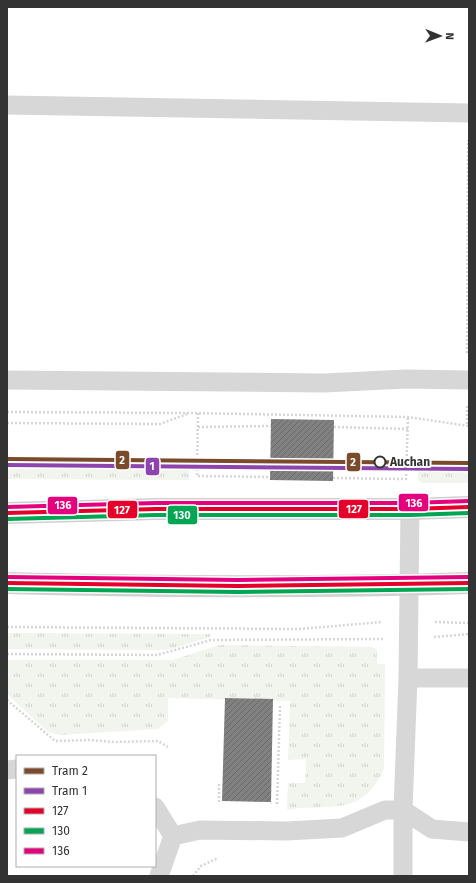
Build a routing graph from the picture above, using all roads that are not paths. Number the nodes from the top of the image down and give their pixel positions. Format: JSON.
{"nodes":[{"id":1,"x":12,"y":107,"type":"edge"},
{"id":2,"x":469,"y":114,"type":"edge"},
{"id":3,"x":7,"y":380,"type":"edge"},
{"id":4,"x":468,"y":380,"type":"edge"},
{"id":5,"x":469,"y":507,"type":"edge"},
{"id":6,"x":410,"y":509,"type":"junction"},
{"id":7,"x":7,"y":513,"type":"edge"},
{"id":8,"x":7,"y":583,"type":"edge"},
{"id":9,"x":469,"y":583,"type":"edge"},
{"id":10,"x":408,"y":585,"type":"junction"},
{"id":11,"x":408,"y":678,"type":"junction"},
{"id":12,"x":469,"y":678,"type":"edge"},
{"id":13,"x":156,"y":809,"type":"edge"},
{"id":14,"x":403,"y":810,"type":"junction"},
{"id":15,"x":469,"y":832,"type":"edge"},
{"id":16,"x":173,"y":836,"type":"junction"},
{"id":17,"x":159,"y":876,"type":"edge"},
{"id":18,"x":403,"y":876,"type":"edge"}],
"edges":[{"from":1,"to":2,"type":"lane"},
{"from":3,"to":4,"type":"lane"},
{"from":5,"to":6,"type":"main road"},
{"from":6,"to":7,"type":"main road"},
{"from":6,"to":10,"type":"lane"},
{"from":8,"to":10,"type":"main road"},
{"from":9,"to":10,"type":"main road"},
{"from":10,"to":11,"type":"lane"},
{"from":11,"to":12,"type":"lane"},
{"from":11,"to":14,"type":"lane"},
{"from":13,"to":16,"type":"lane"},
{"from":14,"to":15,"type":"lane"},
{"from":14,"to":16,"type":"lane"},
{"from":14,"to":18,"type":"lane"},
{"from":16,"to":17,"type":"lane"}]}
